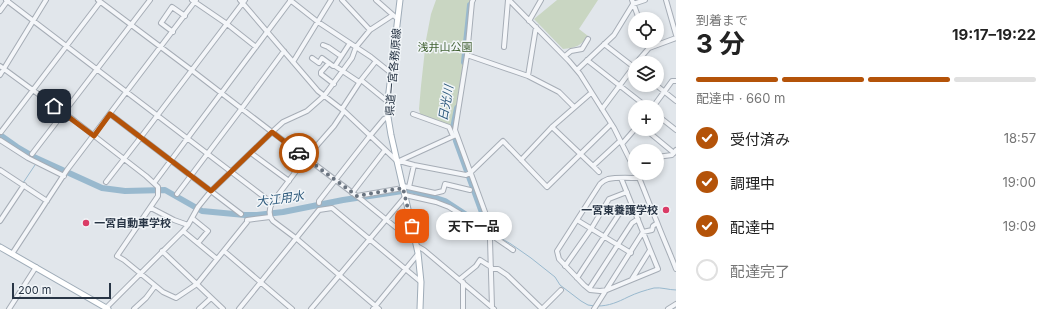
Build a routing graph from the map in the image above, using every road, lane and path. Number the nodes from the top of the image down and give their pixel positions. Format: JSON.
{"nodes":[{"id":1,"x":7,"y":0,"type":"edge"},
{"id":2,"x":46,"y":0,"type":"edge"},
{"id":3,"x":107,"y":0,"type":"edge"},
{"id":4,"x":150,"y":0,"type":"edge"},
{"id":5,"x":290,"y":0,"type":"edge"},
{"id":6,"x":331,"y":0,"type":"edge"},
{"id":7,"x":342,"y":0,"type":"edge"},
{"id":8,"x":376,"y":0,"type":"edge"},
{"id":9,"x":400,"y":0,"type":"edge"},
{"id":10,"x":474,"y":0,"type":"edge"},
{"id":11,"x":508,"y":0,"type":"edge"},
{"id":12,"x":541,"y":0,"type":"edge"},
{"id":13,"x":644,"y":0,"type":"edge"},
{"id":14,"x":666,"y":0,"type":"edge"},
{"id":15,"x":194,"y":1,"type":"edge"},
{"id":16,"x":242,"y":1,"type":"edge"},
{"id":17,"x":101,"y":2,"type":"edge"},
{"id":18,"x":633,"y":2,"type":"edge"},
{"id":19,"x":0,"y":11,"type":"edge"},
{"id":20,"x":637,"y":12,"type":"edge"},
{"id":21,"x":393,"y":15,"type":"junction"},
{"id":22,"x":185,"y":16,"type":"junction"},
{"id":23,"x":398,"y":19,"type":"junction"},
{"id":24,"x":33,"y":21,"type":"junction"},
{"id":25,"x":529,"y":21,"type":"junction"},
{"id":26,"x":318,"y":22,"type":"junction"},
{"id":27,"x":132,"y":24,"type":"junction"},
{"id":28,"x":226,"y":24,"type":"junction"},
{"id":29,"x":536,"y":27,"type":"junction"},
{"id":30,"x":370,"y":30,"type":"junction"},
{"id":31,"x":173,"y":32,"type":"junction"},
{"id":32,"x":268,"y":32,"type":"junction"},
{"id":33,"x":676,"y":35,"type":"edge"},
{"id":34,"x":676,"y":38,"type":"edge"},
{"id":35,"x":588,"y":39,"type":"dead end"},
{"id":36,"x":664,"y":42,"type":"edge"},
{"id":37,"x":350,"y":43,"type":"junction"},
{"id":38,"x":604,"y":44,"type":"junction"},
{"id":39,"x":323,"y":45,"type":"dead end"},
{"id":40,"x":67,"y":47,"type":"junction"},
{"id":41,"x":161,"y":47,"type":"junction"},
{"id":42,"x":256,"y":47,"type":"junction"},
{"id":43,"x":356,"y":47,"type":"junction"},
{"id":44,"x":504,"y":47,"type":"dead end"},
{"id":45,"x":649,"y":48,"type":"edge"},
{"id":46,"x":284,"y":51,"type":"junction"},
{"id":47,"x":467,"y":55,"type":"junction"},
{"id":48,"x":341,"y":56,"type":"junction"},
{"id":49,"x":565,"y":56,"type":"junction"},
{"id":50,"x":643,"y":56,"type":"edge"},
{"id":51,"x":312,"y":58,"type":"dead end"},
{"id":52,"x":587,"y":60,"type":"junction"},
{"id":53,"x":376,"y":61,"type":"junction"},
{"id":54,"x":628,"y":61,"type":"edge"},
{"id":55,"x":293,"y":62,"type":"junction"},
{"id":56,"x":329,"y":63,"type":"junction"},
{"id":57,"x":335,"y":66,"type":"junction"},
{"id":58,"x":2,"y":67,"type":"edge"},
{"id":59,"x":98,"y":70,"type":"junction"},
{"id":60,"x":192,"y":70,"type":"junction"},
{"id":61,"x":577,"y":70,"type":"junction"},
{"id":62,"x":342,"y":72,"type":"junction"},
{"id":63,"x":391,"y":73,"type":"junction"},
{"id":64,"x":0,"y":75,"type":"edge"},
{"id":65,"x":628,"y":75,"type":"edge"},
{"id":66,"x":528,"y":76,"type":"junction"},
{"id":67,"x":360,"y":81,"type":"junction"},
{"id":68,"x":676,"y":81,"type":"edge"},
{"id":69,"x":334,"y":84,"type":"junction"},
{"id":70,"x":620,"y":85,"type":"junction"},
{"id":71,"x":33,"y":91,"type":"junction"},
{"id":72,"x":127,"y":92,"type":"junction"},
{"id":73,"x":592,"y":92,"type":"junction"},
{"id":74,"x":665,"y":92,"type":"junction"},
{"id":75,"x":222,"y":93,"type":"junction"},
{"id":76,"x":324,"y":96,"type":"junction"},
{"id":77,"x":638,"y":100,"type":"edge"},
{"id":78,"x":659,"y":100,"type":"edge"},
{"id":79,"x":676,"y":101,"type":"edge"},
{"id":80,"x":388,"y":102,"type":"junction"},
{"id":81,"x":601,"y":107,"type":"junction"},
{"id":82,"x":242,"y":108,"type":"junction"},
{"id":83,"x":574,"y":108,"type":"junction"},
{"id":84,"x":343,"y":110,"type":"junction"},
{"id":85,"x":64,"y":113,"type":"junction"},
{"id":86,"x":110,"y":114,"type":"junction"},
{"id":87,"x":414,"y":114,"type":"dead end"},
{"id":88,"x":158,"y":116,"type":"junction"},
{"id":89,"x":388,"y":117,"type":"junction"},
{"id":90,"x":664,"y":121,"type":"edge"},
{"id":91,"x":611,"y":124,"type":"junction"},
{"id":92,"x":552,"y":127,"type":"junction"},
{"id":93,"x":676,"y":130,"type":"edge"},
{"id":94,"x":1,"y":132,"type":"dead end"},
{"id":95,"x":272,"y":132,"type":"junction"},
{"id":96,"x":455,"y":135,"type":"junction"},
{"id":97,"x":94,"y":136,"type":"junction"},
{"id":98,"x":370,"y":136,"type":"junction"},
{"id":99,"x":628,"y":136,"type":"edge"},
{"id":100,"x":655,"y":136,"type":"edge"},
{"id":101,"x":141,"y":137,"type":"junction"},
{"id":102,"x":188,"y":138,"type":"junction"},
{"id":103,"x":0,"y":140,"type":"edge"},
{"id":104,"x":621,"y":143,"type":"junction"},
{"id":105,"x":385,"y":150,"type":"junction"},
{"id":106,"x":675,"y":151,"type":"edge"},
{"id":107,"x":252,"y":153,"type":"junction"},
{"id":108,"x":32,"y":154,"type":"dead end"},
{"id":109,"x":208,"y":154,"type":"junction"},
{"id":110,"x":580,"y":154,"type":"junction"},
{"id":111,"x":628,"y":154,"type":"edge"},
{"id":112,"x":664,"y":156,"type":"edge"},
{"id":113,"x":306,"y":158,"type":"junction"},
{"id":114,"x":124,"y":160,"type":"junction"},
{"id":115,"x":170,"y":160,"type":"junction"},
{"id":116,"x":521,"y":160,"type":"junction"},
{"id":117,"x":397,"y":162,"type":"junction"},
{"id":118,"x":414,"y":164,"type":"junction"},
{"id":119,"x":593,"y":166,"type":"junction"},
{"id":120,"x":0,"y":170,"type":"edge"},
{"id":121,"x":231,"y":172,"type":"junction"},
{"id":122,"x":599,"y":172,"type":"dead end"},
{"id":123,"x":66,"y":173,"type":"junction"},
{"id":124,"x":470,"y":173,"type":"junction"},
{"id":125,"x":190,"y":176,"type":"junction"},
{"id":126,"x":621,"y":178,"type":"junction"},
{"id":127,"x":628,"y":178,"type":"edge"},
{"id":128,"x":335,"y":180,"type":"junction"},
{"id":129,"x":640,"y":180,"type":"edge"},
{"id":130,"x":289,"y":181,"type":"junction"},
{"id":131,"x":106,"y":182,"type":"dead end"},
{"id":132,"x":154,"y":183,"type":"junction"},
{"id":133,"x":24,"y":186,"type":"junction"},
{"id":134,"x":409,"y":187,"type":"junction"},
{"id":135,"x":470,"y":190,"type":"dead end"},
{"id":136,"x":211,"y":191,"type":"junction"},
{"id":137,"x":352,"y":192,"type":"junction"},
{"id":138,"x":404,"y":192,"type":"junction"},
{"id":139,"x":627,"y":192,"type":"junction"},
{"id":140,"x":177,"y":194,"type":"dead end"},
{"id":141,"x":357,"y":196,"type":"junction"},
{"id":142,"x":47,"y":201,"type":"junction"},
{"id":143,"x":272,"y":203,"type":"junction"},
{"id":144,"x":319,"y":203,"type":"dead end"},
{"id":145,"x":632,"y":205,"type":"junction"},
{"id":146,"x":150,"y":208,"type":"junction"},
{"id":147,"x":241,"y":214,"type":"dead end"},
{"id":148,"x":270,"y":215,"type":"junction"},
{"id":149,"x":192,"y":218,"type":"junction"},
{"id":150,"x":386,"y":219,"type":"junction"},
{"id":151,"x":638,"y":219,"type":"junction"},
{"id":152,"x":577,"y":220,"type":"junction"},
{"id":153,"x":0,"y":221,"type":"edge"},
{"id":154,"x":489,"y":223,"type":"dead end"},
{"id":155,"x":657,"y":223,"type":"junction"},
{"id":156,"x":188,"y":225,"type":"junction"},
{"id":157,"x":591,"y":229,"type":"junction"},
{"id":158,"x":652,"y":230,"type":"junction"},
{"id":159,"x":183,"y":231,"type":"junction"},
{"id":160,"x":643,"y":232,"type":"junction"},
{"id":161,"x":661,"y":232,"type":"junction"},
{"id":162,"x":604,"y":237,"type":"junction"},
{"id":163,"x":296,"y":239,"type":"junction"},
{"id":164,"x":369,"y":240,"type":"junction"},
{"id":165,"x":416,"y":240,"type":"junction"},
{"id":166,"x":490,"y":240,"type":"dead end"},
{"id":167,"x":198,"y":243,"type":"junction"},
{"id":168,"x":617,"y":245,"type":"junction"},
{"id":169,"x":417,"y":246,"type":"junction"},
{"id":170,"x":0,"y":247,"type":"edge"},
{"id":171,"x":513,"y":250,"type":"dead end"},
{"id":172,"x":650,"y":250,"type":"junction"},
{"id":173,"x":162,"y":251,"type":"junction"},
{"id":174,"x":224,"y":251,"type":"junction"},
{"id":175,"x":631,"y":253,"type":"junction"},
{"id":176,"x":12,"y":254,"type":"junction"},
{"id":177,"x":418,"y":254,"type":"junction"},
{"id":178,"x":217,"y":259,"type":"junction"},
{"id":179,"x":565,"y":266,"type":"junction"},
{"id":180,"x":36,"y":267,"type":"junction"},
{"id":181,"x":491,"y":268,"type":"junction"},
{"id":182,"x":676,"y":269,"type":"edge"},
{"id":183,"x":405,"y":270,"type":"junction"},
{"id":184,"x":140,"y":274,"type":"junction"},
{"id":185,"x":340,"y":275,"type":"junction"},
{"id":186,"x":577,"y":278,"type":"junction"},
{"id":187,"x":632,"y":280,"type":"junction"},
{"id":188,"x":462,"y":281,"type":"junction"},
{"id":189,"x":261,"y":282,"type":"junction"},
{"id":190,"x":420,"y":282,"type":"junction"},
{"id":191,"x":197,"y":284,"type":"junction"},
{"id":192,"x":156,"y":286,"type":"junction"},
{"id":193,"x":589,"y":289,"type":"junction"},
{"id":194,"x":561,"y":290,"type":"dead end"},
{"id":195,"x":606,"y":290,"type":"junction"},
{"id":196,"x":211,"y":298,"type":"junction"},
{"id":197,"x":676,"y":304,"type":"edge"},
{"id":198,"x":106,"y":308,"type":"edge"},
{"id":199,"x":376,"y":308,"type":"edge"},
{"id":200,"x":493,"y":308,"type":"edge"},
{"id":201,"x":9,"y":309,"type":"edge"},
{"id":202,"x":134,"y":309,"type":"edge"},
{"id":203,"x":200,"y":309,"type":"edge"},
{"id":204,"x":223,"y":309,"type":"edge"},
{"id":205,"x":239,"y":309,"type":"edge"},
{"id":206,"x":292,"y":309,"type":"edge"},
{"id":207,"x":311,"y":309,"type":"edge"},
{"id":208,"x":420,"y":309,"type":"edge"},
{"id":209,"x":463,"y":309,"type":"edge"},
{"id":210,"x":542,"y":309,"type":"edge"},
{"id":211,"x":594,"y":309,"type":"edge"},
{"id":212,"x":668,"y":309,"type":"edge"}],
"edges":[{"from":1,"to":19,"type":"street"},
{"from":1,"to":24,"type":"street"},
{"from":2,"to":24,"type":"street"},
{"from":3,"to":17,"type":"street"},
{"from":4,"to":27,"type":"street"},
{"from":5,"to":26,"type":"street"},
{"from":5,"to":32,"type":"street"},
{"from":6,"to":26,"type":"street"},
{"from":7,"to":30,"type":"street"},
{"from":8,"to":21,"type":"street"},
{"from":9,"to":23,"type":"main road","name":"県道一宮各務原線"},
{"from":10,"to":47,"type":"street"},
{"from":11,"to":25,"type":"street"},
{"from":11,"to":44,"type":"street"},
{"from":12,"to":25,"type":"street"},
{"from":13,"to":18,"type":"street"},
{"from":14,"to":33,"type":"street"},
{"from":15,"to":22,"type":"street"},
{"from":15,"to":28,"type":"street"},
{"from":16,"to":28,"type":"street"},
{"from":16,"to":32,"type":"street"},
{"from":17,"to":27,"type":"street"},
{"from":17,"to":40,"type":"street"},
{"from":18,"to":20,"type":"street"},
{"from":18,"to":38,"type":"street"},
{"from":21,"to":23,"type":"street"},
{"from":21,"to":30,"type":"street"},
{"from":22,"to":31,"type":"street"},
{"from":22,"to":31,"type":"street"},
{"from":23,"to":63,"type":"main road","name":"県道一宮各務原線"},
{"from":24,"to":40,"type":"street"},
{"from":24,"to":58,"type":"street"},
{"from":25,"to":29,"type":"street"},
{"from":26,"to":37,"type":"street"},
{"from":26,"to":55,"type":"street"},
{"from":27,"to":41,"type":"street"},
{"from":27,"to":59,"type":"street"},
{"from":28,"to":42,"type":"street"},
{"from":28,"to":60,"type":"street"},
{"from":29,"to":49,"type":"street"},
{"from":29,"to":66,"type":"street"},
{"from":30,"to":43,"type":"street"},
{"from":31,"to":41,"type":"street"},
{"from":32,"to":42,"type":"street"},
{"from":32,"to":46,"type":"street"},
{"from":34,"to":36,"type":"street"},
{"from":35,"to":49,"type":"street"},
{"from":37,"to":43,"type":"street"},
{"from":37,"to":48,"type":"street"},
{"from":38,"to":52,"type":"street"},
{"from":38,"to":54,"type":"street"},
{"from":39,"to":48,"type":"street"},
{"from":40,"to":59,"type":"street"},
{"from":40,"to":71,"type":"street"},
{"from":41,"to":60,"type":"street"},
{"from":41,"to":72,"type":"street"},
{"from":42,"to":75,"type":"street"},
{"from":43,"to":53,"type":"street"},
{"from":43,"to":62,"type":"street"},
{"from":45,"to":50,"type":"street"},
{"from":46,"to":55,"type":"street"},
{"from":46,"to":82,"type":"street"},
{"from":47,"to":66,"type":"street"},
{"from":47,"to":96,"type":"street"},
{"from":48,"to":57,"type":"street"},
{"from":49,"to":61,"type":"street"},
{"from":51,"to":56,"type":"street"},
{"from":52,"to":61,"type":"street"},
{"from":52,"to":70,"type":"street"},
{"from":53,"to":63,"type":"street"},
{"from":53,"to":67,"type":"street"},
{"from":55,"to":76,"type":"street"},
{"from":56,"to":57,"type":"street"},
{"from":56,"to":69,"type":"street"},
{"from":57,"to":62,"type":"street"},
{"from":58,"to":64,"type":"street"},
{"from":58,"to":71,"type":"street"},
{"from":59,"to":72,"type":"street"},
{"from":59,"to":85,"type":"street"},
{"from":60,"to":75,"type":"street"},
{"from":60,"to":88,"type":"street"},
{"from":61,"to":73,"type":"street"},
{"from":62,"to":67,"type":"street"},
{"from":62,"to":69,"type":"street"},
{"from":63,"to":80,"type":"main road","name":"県道一宮各務原線"},
{"from":65,"to":70,"type":"street"},
{"from":66,"to":83,"type":"street"},
{"from":67,"to":80,"type":"street"},
{"from":67,"to":84,"type":"street"},
{"from":68,"to":74,"type":"street"},
{"from":69,"to":76,"type":"street"},
{"from":70,"to":77,"type":"street"},
{"from":70,"to":81,"type":"street"},
{"from":71,"to":85,"type":"street"},
{"from":71,"to":94,"type":"street"},
{"from":72,"to":86,"type":"street"},
{"from":72,"to":88,"type":"street"},
{"from":73,"to":81,"type":"street"},
{"from":73,"to":83,"type":"street"},
{"from":74,"to":78,"type":"street"},
{"from":74,"to":79,"type":"street"},
{"from":75,"to":82,"type":"street"},
{"from":75,"to":102,"type":"street"},
{"from":76,"to":84,"type":"street"},
{"from":76,"to":95,"type":"street"},
{"from":80,"to":89,"type":"main road","name":"県道一宮各務原線"},
{"from":81,"to":91,"type":"street"},
{"from":82,"to":95,"type":"street"},
{"from":82,"to":109,"type":"street"},
{"from":83,"to":92,"type":"street"},
{"from":84,"to":98,"type":"street"},
{"from":84,"to":113,"type":"street"},
{"from":85,"to":97,"type":"street"},
{"from":85,"to":108,"type":"street"},
{"from":86,"to":97,"type":"street"},
{"from":86,"to":101,"type":"street"},
{"from":87,"to":96,"type":"street"},
{"from":88,"to":101,"type":"street"},
{"from":88,"to":102,"type":"street"},
{"from":89,"to":98,"type":"street"},
{"from":89,"to":117,"type":"main road","name":"県道一宮各務原線"},
{"from":90,"to":93,"type":"street"},
{"from":91,"to":104,"type":"street"},
{"from":91,"to":110,"type":"street"},
{"from":92,"to":110,"type":"street"},
{"from":92,"to":116,"type":"street"},
{"from":95,"to":107,"type":"street"},
{"from":95,"to":113,"type":"street"},
{"from":96,"to":117,"type":"street"},
{"from":96,"to":124,"type":"street"},
{"from":97,"to":114,"type":"street"},
{"from":97,"to":123,"type":"street"},
{"from":98,"to":105,"type":"street"},
{"from":98,"to":128,"type":"street"},
{"from":99,"to":104,"type":"street"},
{"from":100,"to":106,"type":"street"},
{"from":101,"to":114,"type":"street"},
{"from":101,"to":115,"type":"street"},
{"from":102,"to":109,"type":"street"},
{"from":102,"to":115,"type":"street"},
{"from":103,"to":123,"type":"street"},
{"from":104,"to":111,"type":"street"},
{"from":104,"to":119,"type":"street"},
{"from":105,"to":117,"type":"street"},
{"from":105,"to":137,"type":"street"},
{"from":106,"to":112,"type":"street"},
{"from":107,"to":121,"type":"street"},
{"from":107,"to":130,"type":"street"},
{"from":109,"to":121,"type":"street"},
{"from":109,"to":125,"type":"street"},
{"from":110,"to":116,"type":"street"},
{"from":110,"to":119,"type":"street"},
{"from":113,"to":128,"type":"street"},
{"from":113,"to":130,"type":"street"},
{"from":114,"to":131,"type":"street"},
{"from":114,"to":132,"type":"street"},
{"from":115,"to":125,"type":"street"},
{"from":115,"to":132,"type":"street"},
{"from":116,"to":124,"type":"street"},
{"from":117,"to":118,"type":"street"},
{"from":117,"to":138,"type":"main road","name":"県道一宮各務原線"},
{"from":118,"to":124,"type":"street"},
{"from":118,"to":134,"type":"street"},
{"from":119,"to":122,"type":"street"},
{"from":120,"to":133,"type":"street"},
{"from":121,"to":136,"type":"street"},
{"from":121,"to":143,"type":"street"},
{"from":123,"to":142,"type":"street"},
{"from":124,"to":154,"type":"street"},
{"from":125,"to":136,"type":"street"},
{"from":125,"to":140,"type":"street"},
{"from":126,"to":127,"type":"street"},
{"from":126,"to":139,"type":"street"},
{"from":126,"to":152,"type":"street"},
{"from":128,"to":137,"type":"street"},
{"from":128,"to":144,"type":"street"},
{"from":129,"to":155,"type":"street"},
{"from":130,"to":143,"type":"street"},
{"from":132,"to":146,"type":"street"},
{"from":133,"to":142,"type":"street"},
{"from":133,"to":153,"type":"street"},
{"from":134,"to":135,"type":"street"},
{"from":134,"to":138,"type":"street"},
{"from":136,"to":147,"type":"street"},
{"from":136,"to":149,"type":"street"},
{"from":137,"to":141,"type":"street"},
{"from":138,"to":141,"type":"street"},
{"from":138,"to":150,"type":"street"},
{"from":138,"to":165,"type":"main road","name":"県道一宮各務原線"},
{"from":138,"to":171,"type":"street"},
{"from":139,"to":145,"type":"street"},
{"from":139,"to":157,"type":"street"},
{"from":141,"to":150,"type":"street"},
{"from":142,"to":176,"type":"street"},
{"from":143,"to":148,"type":"street"},
{"from":145,"to":151,"type":"street"},
{"from":145,"to":162,"type":"street"},
{"from":146,"to":156,"type":"street"},
{"from":146,"to":184,"type":"street"},
{"from":148,"to":163,"type":"street"},
{"from":148,"to":174,"type":"street"},
{"from":149,"to":156,"type":"street"},
{"from":149,"to":167,"type":"street"},
{"from":150,"to":164,"type":"street"},
{"from":150,"to":165,"type":"street"},
{"from":151,"to":160,"type":"street"},
{"from":151,"to":168,"type":"street"},
{"from":152,"to":157,"type":"street"},
{"from":152,"to":179,"type":"street"},
{"from":155,"to":158,"type":"street"},
{"from":155,"to":161,"type":"street"},
{"from":156,"to":159,"type":"street"},
{"from":157,"to":162,"type":"street"},
{"from":157,"to":179,"type":"street"},
{"from":158,"to":160,"type":"street"},
{"from":158,"to":161,"type":"street"},
{"from":159,"to":167,"type":"street"},
{"from":159,"to":173,"type":"street"},
{"from":160,"to":172,"type":"street"},
{"from":160,"to":175,"type":"street"},
{"from":161,"to":182,"type":"street"},
{"from":162,"to":168,"type":"street"},
{"from":162,"to":186,"type":"street"},
{"from":163,"to":164,"type":"street"},
{"from":163,"to":185,"type":"street"},
{"from":163,"to":189,"type":"street"},
{"from":164,"to":183,"type":"street"},
{"from":164,"to":185,"type":"street"},
{"from":165,"to":169,"type":"main road","name":"県道一宮各務原線"},
{"from":166,"to":181,"type":"street"},
{"from":167,"to":178,"type":"street"},
{"from":168,"to":175,"type":"street"},
{"from":168,"to":193,"type":"street"},
{"from":169,"to":177,"type":"main road","name":"県道一宮各務原線"},
{"from":169,"to":188,"type":"street"},
{"from":170,"to":176,"type":"main road"},
{"from":172,"to":187,"type":"street"},
{"from":172,"to":187,"type":"street"},
{"from":173,"to":184,"type":"street"},
{"from":173,"to":191,"type":"street"},
{"from":174,"to":178,"type":"street"},
{"from":174,"to":189,"type":"street"},
{"from":175,"to":195,"type":"street"},
{"from":176,"to":180,"type":"main road"},
{"from":177,"to":183,"type":"street"},
{"from":177,"to":190,"type":"main road","name":"県道一宮各務原線"},
{"from":178,"to":191,"type":"street"},
{"from":179,"to":186,"type":"street"},
{"from":180,"to":198,"type":"main road"},
{"from":180,"to":201,"type":"street"},
{"from":181,"to":188,"type":"street"},
{"from":181,"to":200,"type":"street"},
{"from":181,"to":210,"type":"street"},
{"from":183,"to":190,"type":"street"},
{"from":183,"to":199,"type":"street"},
{"from":184,"to":192,"type":"street"},
{"from":184,"to":198,"type":"street"},
{"from":185,"to":199,"type":"street"},
{"from":185,"to":207,"type":"street"},
{"from":186,"to":193,"type":"street"},
{"from":187,"to":195,"type":"street"},
{"from":188,"to":200,"type":"street"},
{"from":188,"to":209,"type":"street"},
{"from":189,"to":205,"type":"street"},
{"from":189,"to":206,"type":"street"},
{"from":190,"to":208,"type":"main road","name":"県道一宮各務原線"},
{"from":191,"to":192,"type":"street"},
{"from":191,"to":196,"type":"street"},
{"from":192,"to":202,"type":"street"},
{"from":193,"to":195,"type":"street"},
{"from":194,"to":210,"type":"street"},
{"from":195,"to":211,"type":"street"},
{"from":196,"to":203,"type":"street"},
{"from":196,"to":204,"type":"street"},
{"from":197,"to":212,"type":"street"}]}
